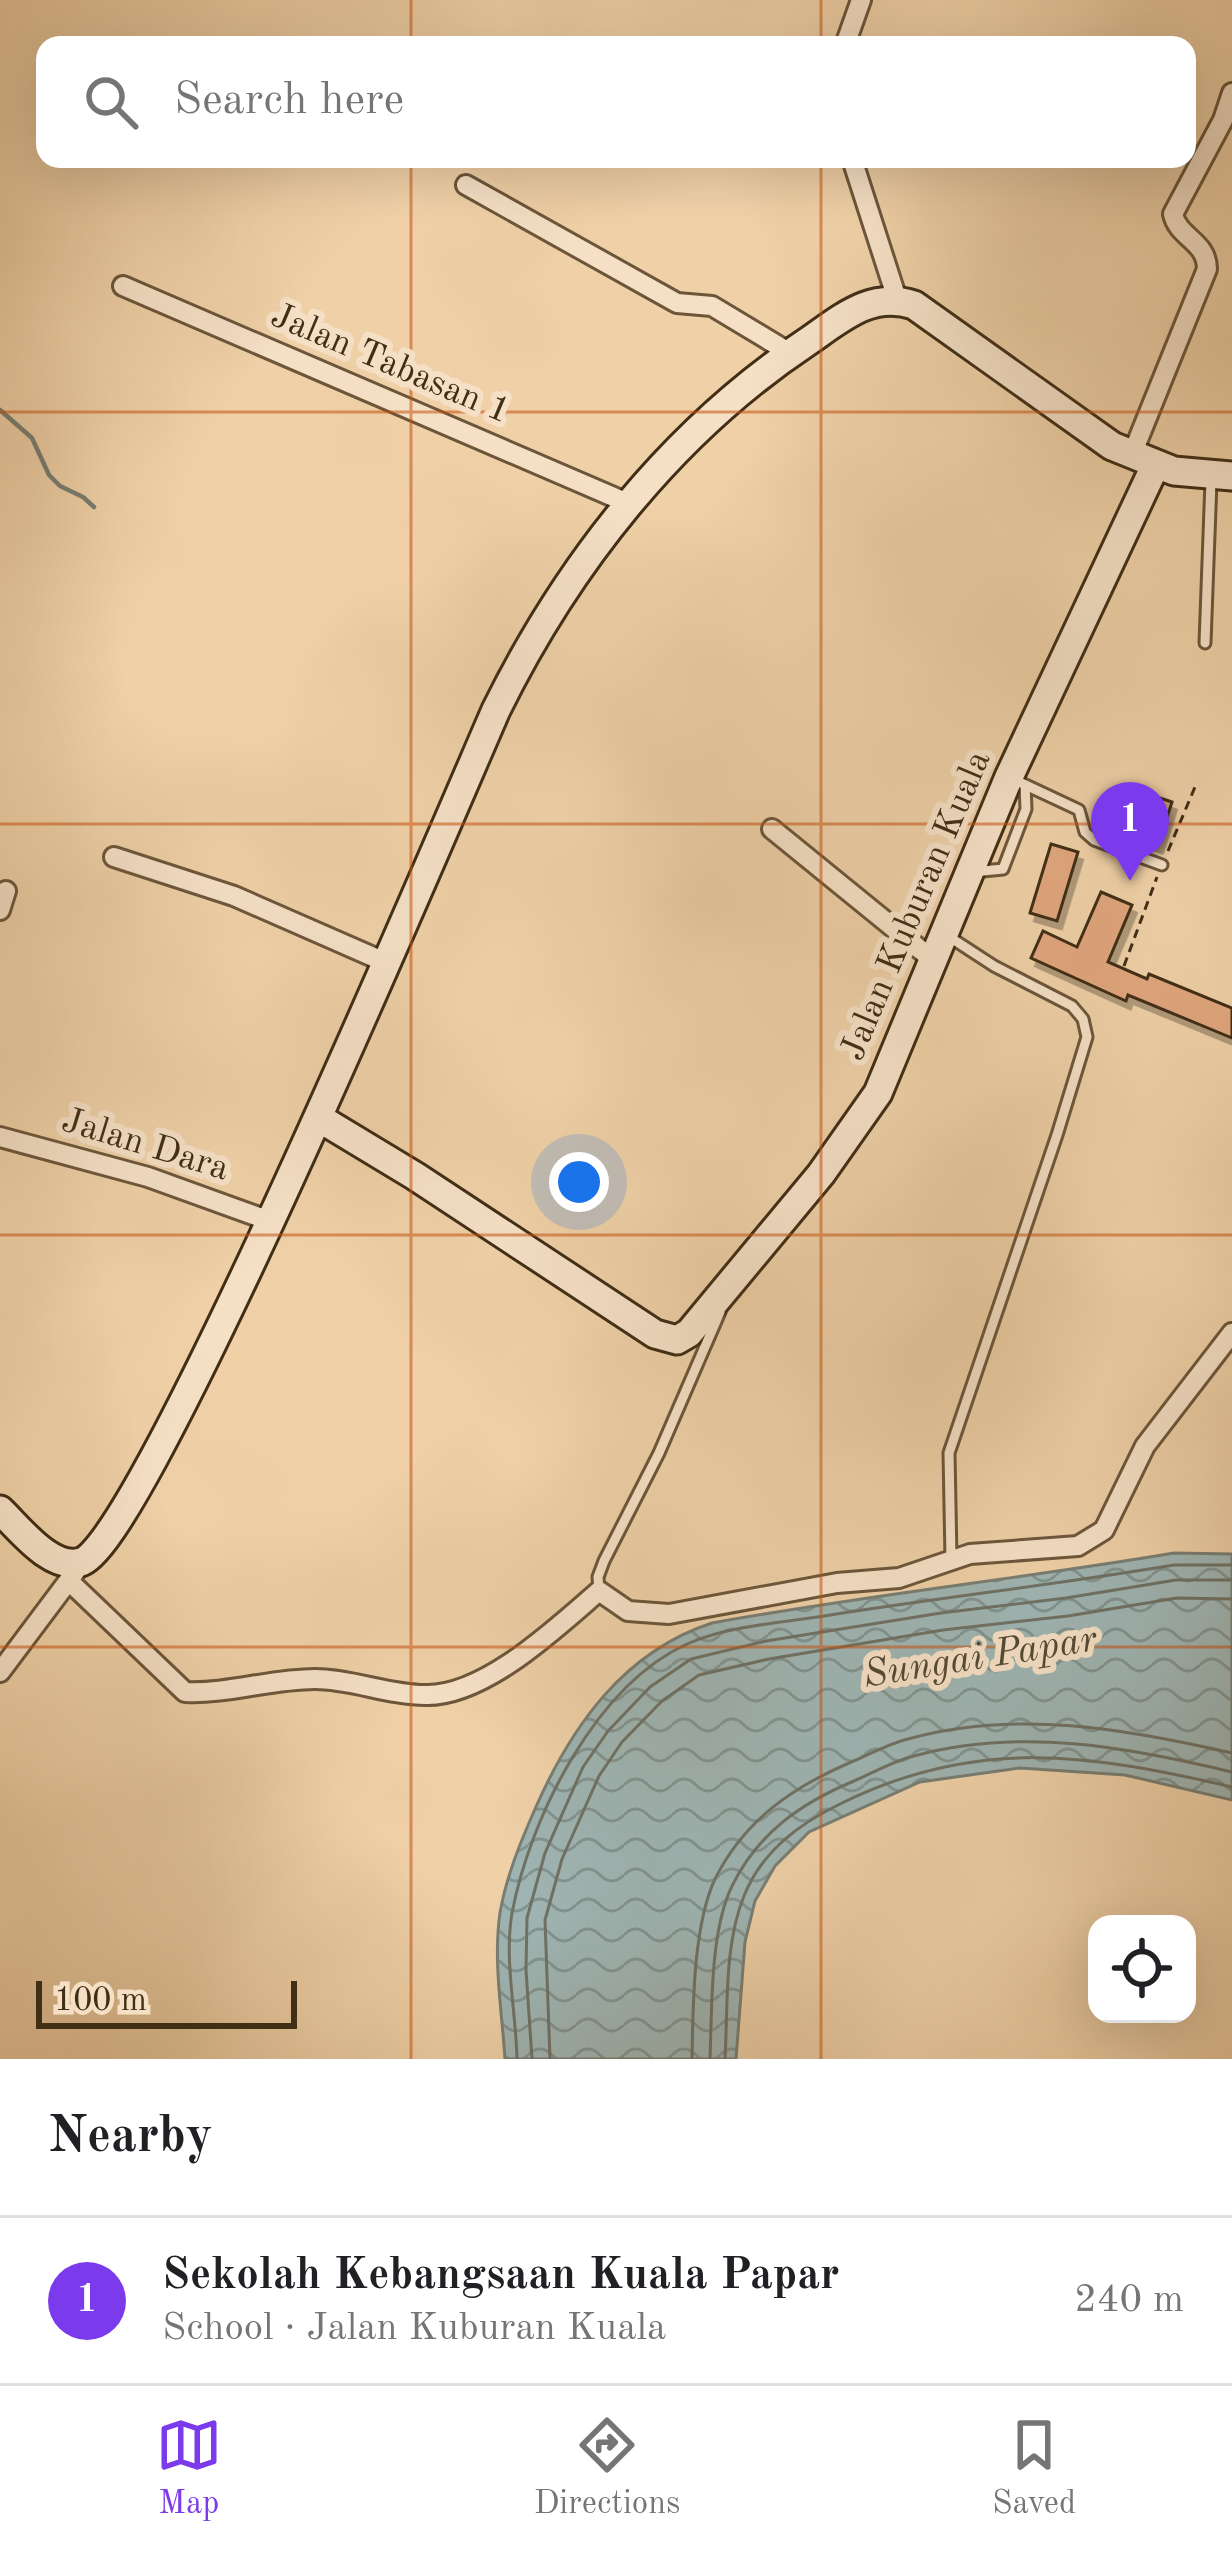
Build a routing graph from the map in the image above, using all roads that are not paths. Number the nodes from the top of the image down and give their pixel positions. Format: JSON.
{"nodes":[{"id":1,"x":860,"y":0,"type":"edge"},
{"id":2,"x":848,"y":36,"type":"edge"},
{"id":3,"x":1232,"y":93,"type":"edge"},
{"id":4,"x":855,"y":168,"type":"edge"},
{"id":5,"x":466,"y":185,"type":"dead end"},
{"id":6,"x":124,"y":286,"type":"dead end"},
{"id":7,"x":897,"y":299,"type":"junction"},
{"id":8,"x":790,"y":353,"type":"junction"},
{"id":9,"x":1143,"y":461,"type":"junction"},
{"id":10,"x":1222,"y":476,"type":"edge"},
{"id":11,"x":630,"y":504,"type":"junction"},
{"id":12,"x":1205,"y":643,"type":"dead end"},
{"id":13,"x":1017,"y":781,"type":"junction"},
{"id":14,"x":772,"y":830,"type":"dead end"},
{"id":15,"x":114,"y":857,"type":"dead end"},
{"id":16,"x":1162,"y":865,"type":"dead end"},
{"id":17,"x":943,"y":933,"type":"junction"},
{"id":18,"x":933,"y":960,"type":"junction"},
{"id":19,"x":387,"y":963,"type":"junction"},
{"id":20,"x":319,"y":1118,"type":"junction"},
{"id":21,"x":0,"y":1137,"type":"edge"},
{"id":22,"x":270,"y":1221,"type":"junction"},
{"id":23,"x":737,"y":1274,"type":"junction"},
{"id":24,"x":1232,"y":1333,"type":"edge"},
{"id":25,"x":0,"y":1510,"type":"edge"},
{"id":26,"x":951,"y":1558,"type":"junction"},
{"id":27,"x":75,"y":1572,"type":"junction"},
{"id":28,"x":599,"y":1592,"type":"junction"},
{"id":29,"x":0,"y":1672,"type":"edge"}],
"edges":[{"from":1,"to":2,"type":"street"},
{"from":3,"to":9,"type":"street"},
{"from":4,"to":7,"type":"street"},
{"from":5,"to":8,"type":"street"},
{"from":6,"to":11,"type":"street","name":"Jalan Tabasan 1"},
{"from":7,"to":8,"type":"main road"},
{"from":7,"to":9,"type":"main road"},
{"from":8,"to":11,"type":"main road"},
{"from":9,"to":10,"type":"main road"},
{"from":9,"to":13,"type":"main road","name":"Jalan Kuburan Kuala"},
{"from":10,"to":12,"type":"lane"},
{"from":11,"to":19,"type":"main road"},
{"from":13,"to":16,"type":"lane"},
{"from":13,"to":17,"type":"main road","name":"Jalan Kuburan Kuala"},
{"from":14,"to":18,"type":"street"},
{"from":15,"to":19,"type":"street"},
{"from":17,"to":18,"type":"main road","name":"Jalan Kuburan Kuala"},
{"from":17,"to":26,"type":"lane"},
{"from":18,"to":23,"type":"main road","name":"Jalan Kuburan Kuala"},
{"from":19,"to":20,"type":"main road"},
{"from":20,"to":22,"type":"main road"},
{"from":20,"to":23,"type":"main road","name":"Jalan Kuburan Kuala"},
{"from":21,"to":22,"type":"street","name":"Jalan Dara"},
{"from":22,"to":27,"type":"main road"},
{"from":23,"to":28,"type":"lane"},
{"from":24,"to":26,"type":"street"},
{"from":25,"to":27,"type":"main road"},
{"from":26,"to":28,"type":"street"},
{"from":27,"to":28,"type":"street"},
{"from":27,"to":29,"type":"street"}]}
